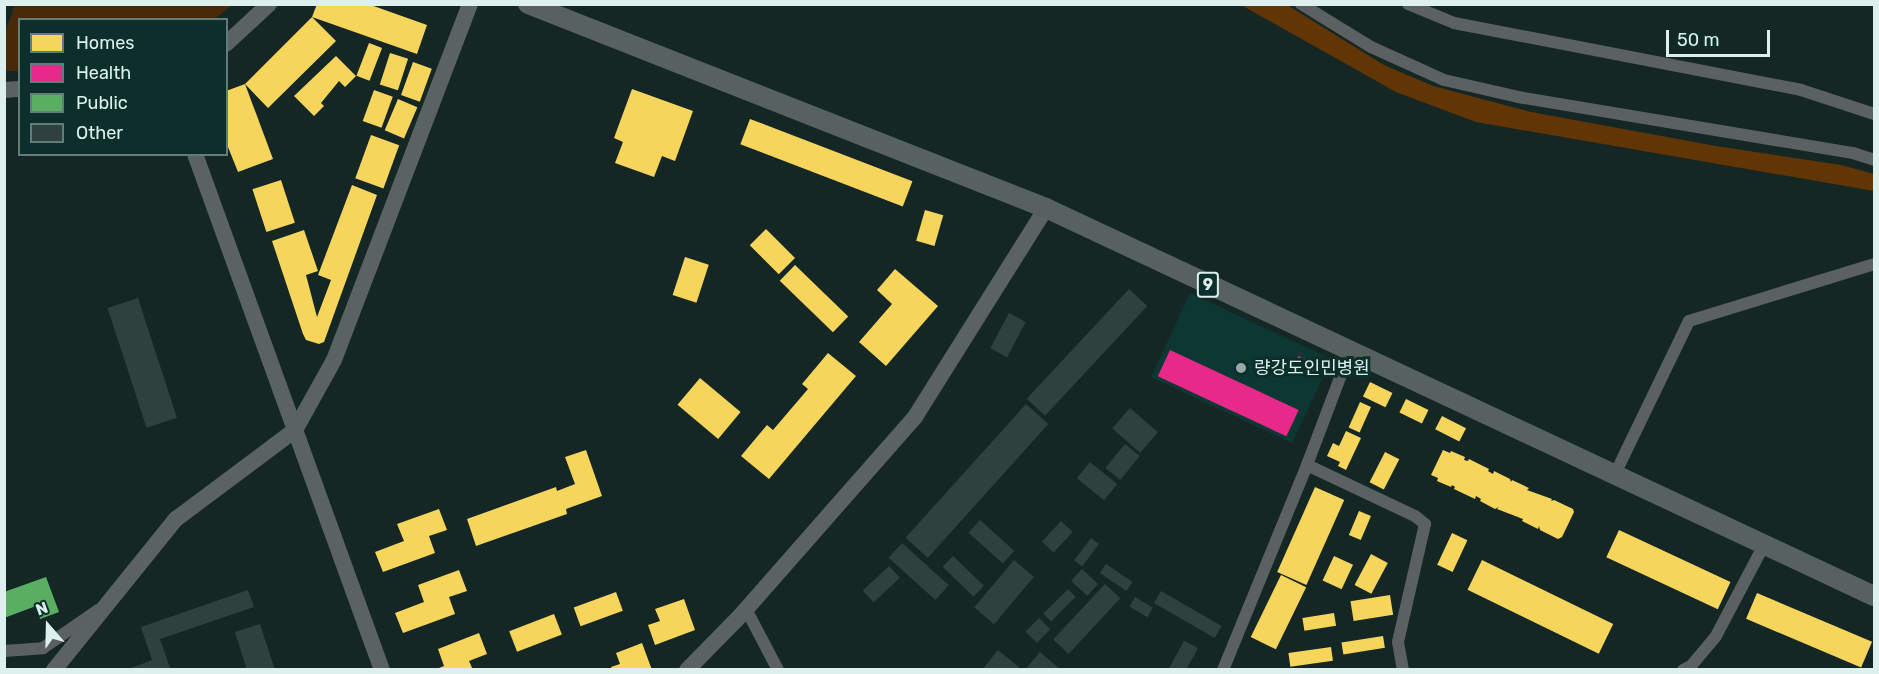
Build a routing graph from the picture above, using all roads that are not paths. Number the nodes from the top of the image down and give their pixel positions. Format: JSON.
{"nodes":[{"id":1,"x":269,"y":4,"type":"edge"},
{"id":2,"x":470,"y":4,"type":"edge"},
{"id":3,"x":528,"y":4,"type":"edge"},
{"id":4,"x":1301,"y":4,"type":"edge"},
{"id":5,"x":1408,"y":4,"type":"edge"},
{"id":6,"x":228,"y":42,"type":"edge"},
{"id":7,"x":1875,"y":114,"type":"edge"},
{"id":8,"x":196,"y":156,"type":"edge"},
{"id":9,"x":1875,"y":160,"type":"edge"},
{"id":10,"x":1046,"y":208,"type":"junction"},
{"id":11,"x":1875,"y":264,"type":"edge"},
{"id":12,"x":1350,"y":351,"type":"junction"},
{"id":13,"x":295,"y":430,"type":"junction"},
{"id":14,"x":1307,"y":465,"type":"junction"},
{"id":15,"x":1615,"y":474,"type":"junction"},
{"id":16,"x":1764,"y":545,"type":"junction"},
{"id":17,"x":1875,"y":596,"type":"edge"},
{"id":18,"x":104,"y":606,"type":"junction"},
{"id":19,"x":746,"y":609,"type":"junction"},
{"id":20,"x":4,"y":651,"type":"edge"},
{"id":21,"x":54,"y":669,"type":"edge"},
{"id":22,"x":382,"y":669,"type":"edge"},
{"id":23,"x":687,"y":669,"type":"edge"},
{"id":24,"x":778,"y":669,"type":"edge"},
{"id":25,"x":1223,"y":669,"type":"edge"},
{"id":26,"x":1403,"y":669,"type":"edge"},
{"id":27,"x":1683,"y":669,"type":"edge"}],
"edges":[{"from":1,"to":6,"type":"main road"},
{"from":2,"to":13,"type":"main road"},
{"from":3,"to":10,"type":"main road","number":"9"},
{"from":4,"to":9,"type":"street"},
{"from":5,"to":7,"type":"street"},
{"from":8,"to":13,"type":"main road"},
{"from":10,"to":12,"type":"main road","number":"9"},
{"from":10,"to":19,"type":"main road"},
{"from":11,"to":15,"type":"street"},
{"from":12,"to":14,"type":"street"},
{"from":12,"to":15,"type":"main road","number":"9"},
{"from":13,"to":18,"type":"main road"},
{"from":13,"to":22,"type":"main road"},
{"from":14,"to":25,"type":"street"},
{"from":14,"to":26,"type":"street"},
{"from":15,"to":16,"type":"main road","number":"9"},
{"from":16,"to":17,"type":"main road","number":"9"},
{"from":16,"to":27,"type":"street"},
{"from":18,"to":20,"type":"street"},
{"from":18,"to":21,"type":"main road"},
{"from":19,"to":23,"type":"main road"},
{"from":19,"to":24,"type":"street"}]}
